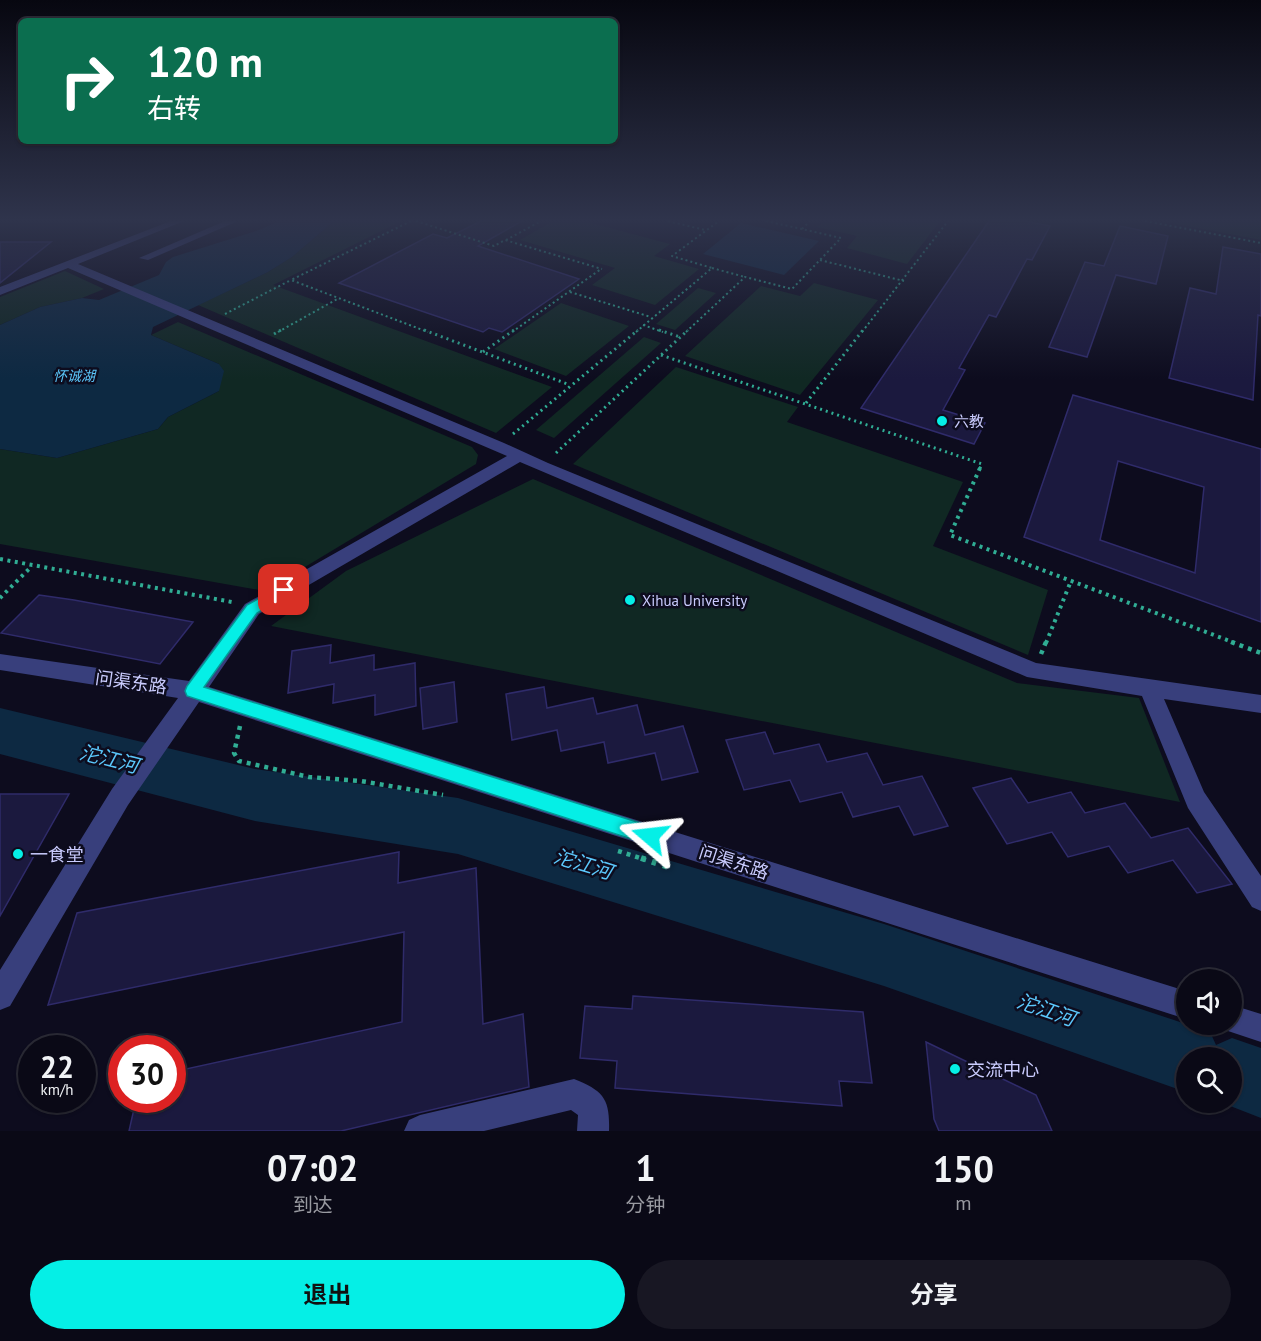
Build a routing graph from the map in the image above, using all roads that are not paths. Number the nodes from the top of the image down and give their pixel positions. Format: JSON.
{"nodes":[{"id":1,"x":43,"y":274,"type":"edge"},
{"id":2,"x":89,"y":274,"type":"edge"},
{"id":3,"x":0,"y":291,"type":"edge"},
{"id":4,"x":519,"y":456,"type":"junction"},
{"id":5,"x":0,"y":662,"type":"edge"},
{"id":6,"x":189,"y":696,"type":"junction"},
{"id":7,"x":1152,"y":696,"type":"dead end"},
{"id":8,"x":1261,"y":704,"type":"edge"},
{"id":9,"x":1261,"y":898,"type":"edge"},
{"id":10,"x":3,"y":986,"type":"edge"},
{"id":11,"x":1176,"y":1002,"type":"edge"},
{"id":12,"x":1242,"y":1022,"type":"edge"},
{"id":13,"x":1261,"y":1028,"type":"edge"},
{"id":14,"x":420,"y":1131,"type":"edge"},
{"id":15,"x":593,"y":1131,"type":"edge"}],
"edges":[{"from":1,"to":3,"type":"street"},
{"from":2,"to":4,"type":"street"},
{"from":4,"to":6,"type":"street"},
{"from":4,"to":8,"type":"street"},
{"from":5,"to":6,"type":"street","name":"问渠东路"},
{"from":6,"to":10,"type":"street"},
{"from":6,"to":11,"type":"street","name":"问渠东路"},
{"from":7,"to":9,"type":"street"},
{"from":12,"to":13,"type":"street"},
{"from":14,"to":15,"type":"street"}]}
